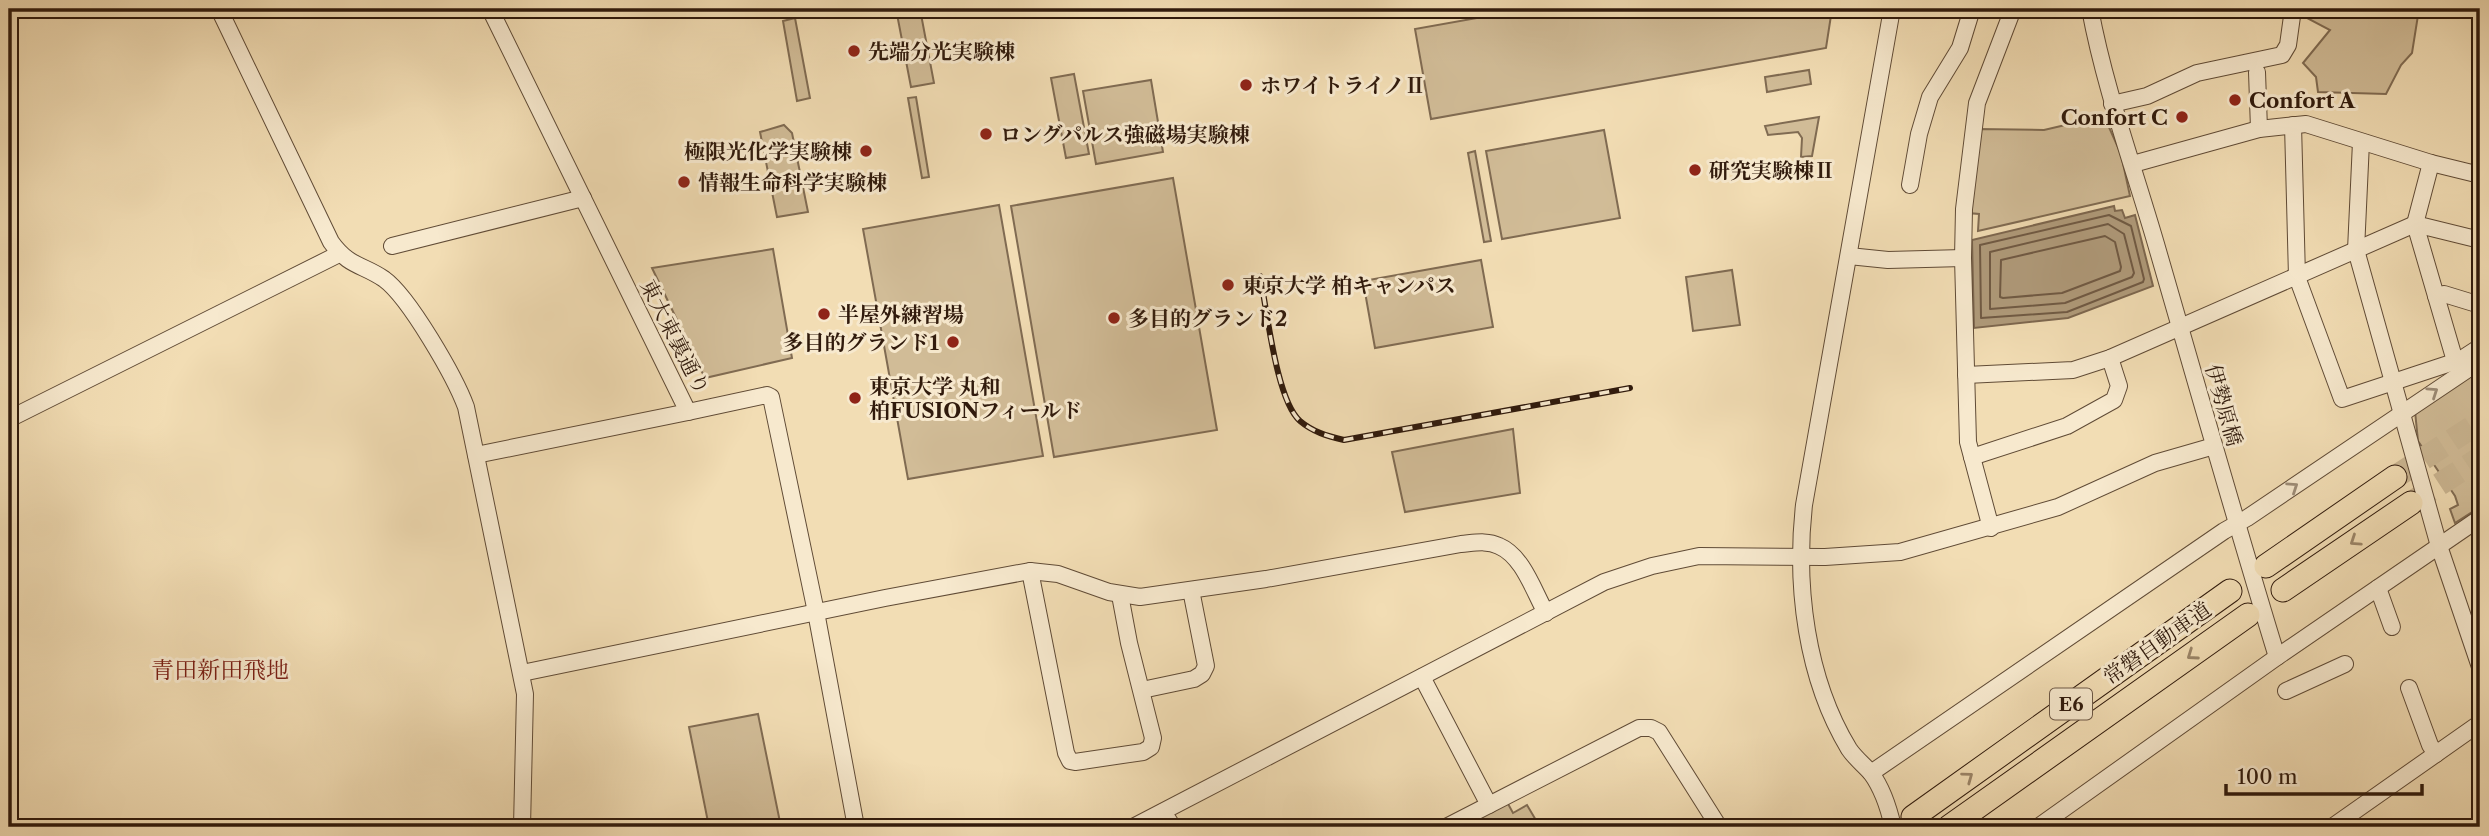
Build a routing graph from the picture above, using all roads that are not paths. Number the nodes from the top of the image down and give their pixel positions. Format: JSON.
{"nodes":[{"id":1,"x":219,"y":9,"type":"edge"},
{"id":2,"x":490,"y":9,"type":"edge"},
{"id":3,"x":1892,"y":9,"type":"edge"},
{"id":4,"x":1972,"y":9,"type":"edge"},
{"id":5,"x":2013,"y":9,"type":"edge"},
{"id":6,"x":2090,"y":9,"type":"edge"},
{"id":7,"x":2293,"y":9,"type":"edge"},
{"id":8,"x":2257,"y":72,"type":"dead end"},
{"id":9,"x":2112,"y":104,"type":"junction"},
{"id":10,"x":2292,"y":125,"type":"junction"},
{"id":11,"x":2259,"y":129,"type":"junction"},
{"id":12,"x":2361,"y":142,"type":"junction"},
{"id":13,"x":2431,"y":163,"type":"junction"},
{"id":14,"x":2133,"y":164,"type":"junction"},
{"id":15,"x":2480,"y":175,"type":"edge"},
{"id":16,"x":1910,"y":185,"type":"dead end"},
{"id":17,"x":583,"y":198,"type":"junction"},
{"id":18,"x":2415,"y":224,"type":"junction"},
{"id":19,"x":2480,"y":240,"type":"edge"},
{"id":20,"x":392,"y":246,"type":"dead end"},
{"id":21,"x":2356,"y":250,"type":"junction"},
{"id":22,"x":339,"y":254,"type":"junction"},
{"id":23,"x":1849,"y":256,"type":"junction"},
{"id":24,"x":1963,"y":258,"type":"junction"},
{"id":25,"x":2297,"y":277,"type":"junction"},
{"id":26,"x":2436,"y":296,"type":"junction"},
{"id":27,"x":2480,"y":305,"type":"edge"},
{"id":28,"x":2180,"y":328,"type":"junction"},
{"id":29,"x":2480,"y":347,"type":"edge"},
{"id":30,"x":2110,"y":358,"type":"junction"},
{"id":31,"x":2480,"y":360,"type":"edge"},
{"id":32,"x":2459,"y":366,"type":"junction"},
{"id":33,"x":1966,"y":375,"type":"junction"},
{"id":34,"x":2393,"y":380,"type":"junction"},
{"id":35,"x":688,"y":412,"type":"junction"},
{"id":36,"x":2402,"y":412,"type":"junction"},
{"id":37,"x":9,"y":419,"type":"edge"},
{"id":38,"x":2214,"y":446,"type":"junction"},
{"id":39,"x":477,"y":455,"type":"junction"},
{"id":40,"x":1972,"y":457,"type":"junction"},
{"id":41,"x":2395,"y":477,"type":"tunnel mouth"},
{"id":42,"x":2411,"y":503,"type":"tunnel mouth"},
{"id":43,"x":2480,"y":518,"type":"edge"},
{"id":44,"x":2237,"y":524,"type":"junction"},
{"id":45,"x":1991,"y":528,"type":"junction"},
{"id":46,"x":2439,"y":546,"type":"junction"},
{"id":47,"x":1801,"y":556,"type":"junction"},
{"id":48,"x":2266,"y":566,"type":"dead end"},
{"id":49,"x":1030,"y":571,"type":"junction"},
{"id":50,"x":2378,"y":588,"type":"junction"},
{"id":51,"x":1191,"y":590,"type":"junction"},
{"id":52,"x":2283,"y":590,"type":"dead end"},
{"id":53,"x":2230,"y":591,"type":"dead end"},
{"id":54,"x":1120,"y":595,"type":"junction"},
{"id":55,"x":816,"y":612,"type":"junction"},
{"id":56,"x":1546,"y":613,"type":"junction"},
{"id":57,"x":2248,"y":615,"type":"dead end"},
{"id":58,"x":2392,"y":627,"type":"dead end"},
{"id":59,"x":2277,"y":657,"type":"junction"},
{"id":60,"x":2345,"y":664,"type":"dead end"},
{"id":61,"x":2480,"y":667,"type":"edge"},
{"id":62,"x":522,"y":673,"type":"junction"},
{"id":63,"x":1422,"y":677,"type":"junction"},
{"id":64,"x":2409,"y":688,"type":"dead end"},
{"id":65,"x":1142,"y":690,"type":"junction"},
{"id":66,"x":2286,"y":691,"type":"dead end"},
{"id":67,"x":2480,"y":723,"type":"edge"},
{"id":68,"x":2436,"y":754,"type":"junction"},
{"id":69,"x":1871,"y":773,"type":"junction"},
{"id":70,"x":1489,"y":805,"type":"junction"},
{"id":71,"x":1163,"y":812,"type":"junction"},
{"id":72,"x":1903,"y":822,"type":"edge"},
{"id":73,"x":522,"y":827,"type":"edge"},
{"id":74,"x":856,"y":827,"type":"edge"},
{"id":75,"x":1133,"y":827,"type":"edge"},
{"id":76,"x":1173,"y":827,"type":"edge"},
{"id":77,"x":1446,"y":827,"type":"edge"},
{"id":78,"x":1719,"y":827,"type":"edge"},
{"id":79,"x":1949,"y":827,"type":"edge"},
{"id":80,"x":2038,"y":827,"type":"edge"},
{"id":81,"x":2332,"y":827,"type":"edge"}],
"edges":[{"from":1,"to":22,"type":"street"},
{"from":2,"to":17,"type":"street","name":"東大東裏通り"},
{"from":3,"to":23,"type":"street"},
{"from":4,"to":16,"type":"street"},
{"from":5,"to":24,"type":"street"},
{"from":6,"to":9,"type":"street","name":"伊勢原橋"},
{"from":7,"to":9,"type":"street"},
{"from":8,"to":11,"type":"street"},
{"from":9,"to":14,"type":"street","name":"伊勢原橋"},
{"from":10,"to":11,"type":"street"},
{"from":10,"to":12,"type":"street"},
{"from":10,"to":25,"type":"street"},
{"from":11,"to":14,"type":"street"},
{"from":12,"to":13,"type":"street"},
{"from":12,"to":21,"type":"street"},
{"from":13,"to":15,"type":"street"},
{"from":13,"to":18,"type":"street"},
{"from":14,"to":28,"type":"street","name":"伊勢原橋"},
{"from":17,"to":20,"type":"street"},
{"from":17,"to":35,"type":"street","name":"東大東裏通り"},
{"from":18,"to":19,"type":"street"},
{"from":18,"to":21,"type":"street"},
{"from":18,"to":26,"type":"street"},
{"from":21,"to":25,"type":"street"},
{"from":21,"to":34,"type":"street"},
{"from":22,"to":37,"type":"street"},
{"from":22,"to":39,"type":"street"},
{"from":23,"to":24,"type":"street"},
{"from":23,"to":47,"type":"street"},
{"from":24,"to":33,"type":"street"},
{"from":25,"to":28,"type":"street"},
{"from":25,"to":34,"type":"street"},
{"from":26,"to":27,"type":"street"},
{"from":26,"to":32,"type":"street"},
{"from":28,"to":30,"type":"street"},
{"from":28,"to":38,"type":"street","name":"伊勢原橋"},
{"from":29,"to":32,"type":"street"},
{"from":30,"to":33,"type":"street"},
{"from":30,"to":40,"type":"street"},
{"from":31,"to":32,"type":"street"},
{"from":32,"to":34,"type":"street"},
{"from":36,"to":32,"type":"street","one_way":true},
{"from":33,"to":40,"type":"street"},
{"from":34,"to":36,"type":"street"},
{"from":35,"to":39,"type":"street"},
{"from":35,"to":55,"type":"street","name":"東大東裏通り"},
{"from":44,"to":36,"type":"street","one_way":true},
{"from":36,"to":46,"type":"street"},
{"from":38,"to":44,"type":"street","name":"伊勢原橋"},
{"from":38,"to":45,"type":"street"},
{"from":39,"to":62,"type":"street"},
{"from":40,"to":45,"type":"street"},
{"from":41,"to":48,"type":"highway"},
{"from":42,"to":52,"type":"highway","one_way":true},
{"from":43,"to":46,"type":"street"},
{"from":44,"to":59,"type":"street","name":"伊勢原橋"},
{"from":44,"to":69,"type":"street"},
{"from":45,"to":47,"type":"street"},
{"from":46,"to":50,"type":"street"},
{"from":46,"to":61,"type":"street"},
{"from":47,"to":56,"type":"street"},
{"from":47,"to":69,"type":"street"},
{"from":49,"to":54,"type":"street"},
{"from":49,"to":55,"type":"street"},
{"from":49,"to":65,"type":"street"},
{"from":50,"to":58,"type":"street"},
{"from":50,"to":59,"type":"street"},
{"from":51,"to":54,"type":"street"},
{"from":51,"to":56,"type":"street"},
{"from":51,"to":65,"type":"street"},
{"from":72,"to":53,"type":"highway","name":"常磐自動車道","number":"E6","one_way":true},
{"from":54,"to":65,"type":"street"},
{"from":55,"to":62,"type":"street"},
{"from":55,"to":74,"type":"street"},
{"from":56,"to":63,"type":"street"},
{"from":57,"to":79,"type":"highway","name":"常磐自動車道","number":"E6","one_way":true},
{"from":59,"to":80,"type":"street"},
{"from":60,"to":66,"type":"street"},
{"from":62,"to":73,"type":"street"},
{"from":63,"to":70,"type":"street"},
{"from":63,"to":71,"type":"street"},
{"from":64,"to":68,"type":"street"},
{"from":67,"to":68,"type":"street"},
{"from":68,"to":81,"type":"street"},
{"from":69,"to":72,"type":"street"},
{"from":70,"to":77,"type":"street"},
{"from":70,"to":78,"type":"street"},
{"from":71,"to":75,"type":"street"},
{"from":71,"to":76,"type":"street"}]}
